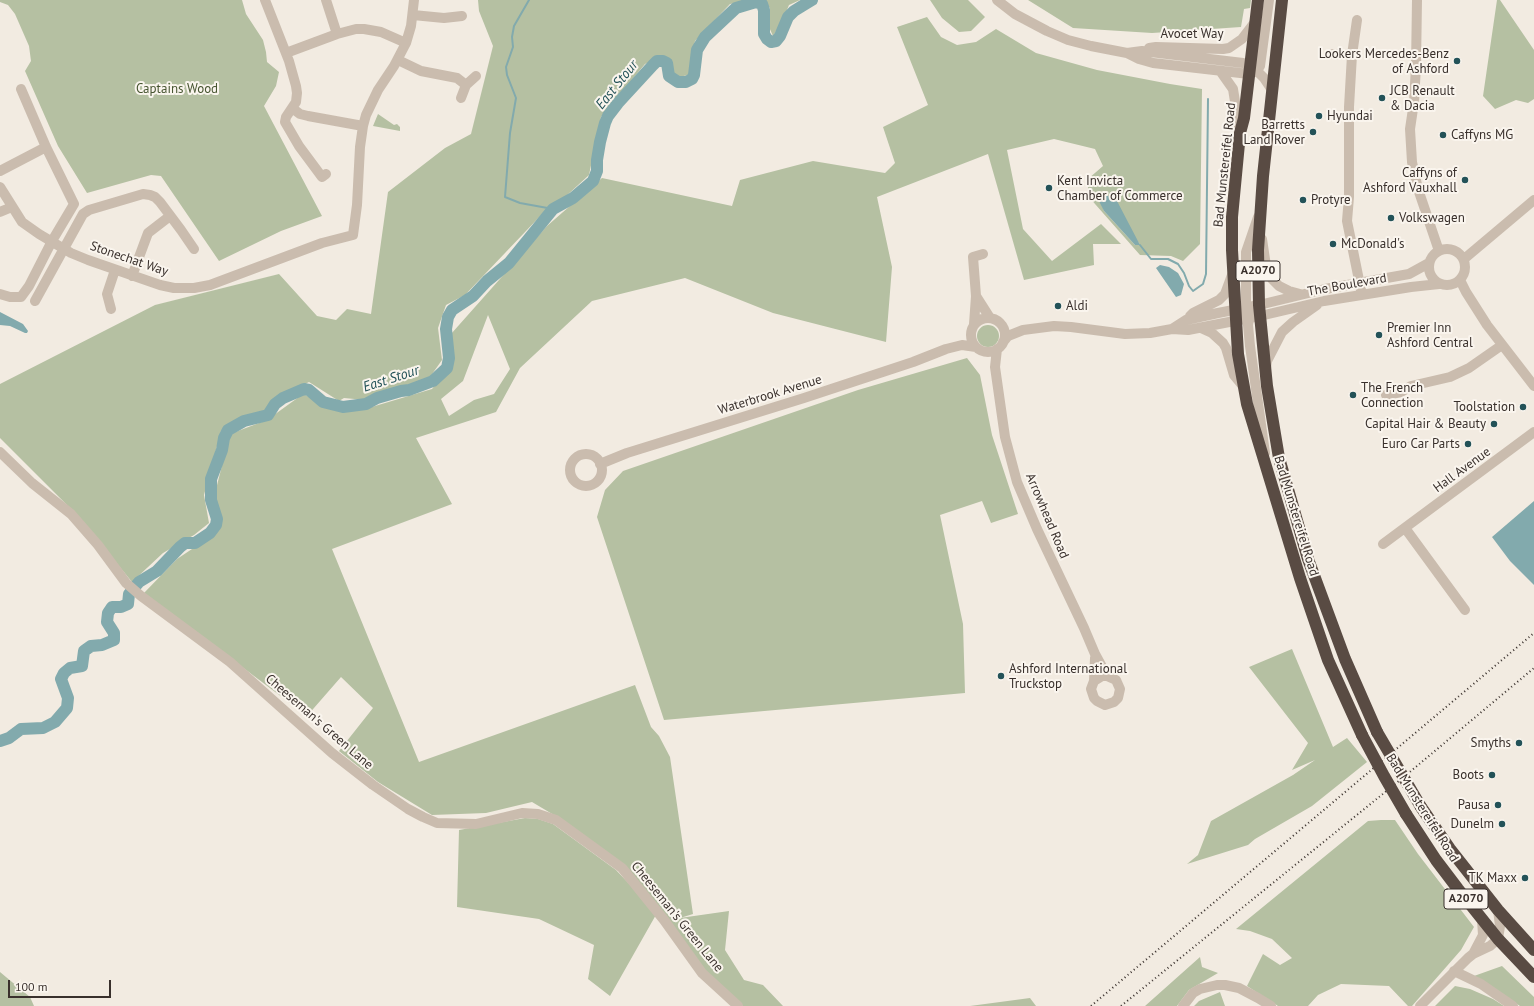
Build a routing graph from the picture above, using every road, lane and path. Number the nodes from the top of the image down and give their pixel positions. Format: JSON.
{"nodes":[{"id":1,"x":265,"y":0,"type":"edge"},
{"id":2,"x":326,"y":0,"type":"edge"},
{"id":3,"x":414,"y":0,"type":"edge"},
{"id":4,"x":997,"y":0,"type":"edge"},
{"id":5,"x":1258,"y":0,"type":"edge"},
{"id":6,"x":1269,"y":0,"type":"edge"},
{"id":7,"x":1282,"y":0,"type":"edge"},
{"id":8,"x":1417,"y":0,"type":"edge"},
{"id":9,"x":413,"y":15,"type":"junction"},
{"id":10,"x":462,"y":16,"type":"dead end"},
{"id":11,"x":1357,"y":20,"type":"dead end"},
{"id":12,"x":1255,"y":22,"type":"junction"},
{"id":13,"x":337,"y":34,"type":"junction"},
{"id":14,"x":406,"y":43,"type":"junction"},
{"id":15,"x":1142,"y":51,"type":"junction"},
{"id":16,"x":286,"y":53,"type":"junction"},
{"id":17,"x":1127,"y":53,"type":"junction"},
{"id":18,"x":1333,"y":54,"type":"dead end"},
{"id":19,"x":1352,"y":55,"type":"junction"},
{"id":20,"x":398,"y":60,"type":"junction"},
{"id":21,"x":1252,"y":70,"type":"junction"},
{"id":22,"x":1221,"y":72,"type":"junction"},
{"id":23,"x":476,"y":76,"type":"dead end"},
{"id":24,"x":466,"y":85,"type":"junction"},
{"id":25,"x":21,"y":89,"type":"dead end"},
{"id":26,"x":1272,"y":90,"type":"junction"},
{"id":27,"x":461,"y":98,"type":"dead end"},
{"id":28,"x":292,"y":108,"type":"junction"},
{"id":29,"x":363,"y":126,"type":"junction"},
{"id":30,"x":1240,"y":133,"type":"junction"},
{"id":31,"x":46,"y":147,"type":"junction"},
{"id":32,"x":0,"y":171,"type":"edge"},
{"id":33,"x":326,"y":174,"type":"dead end"},
{"id":34,"x":0,"y":187,"type":"edge"},
{"id":35,"x":1534,"y":200,"type":"edge"},
{"id":36,"x":12,"y":207,"type":"junction"},
{"id":37,"x":1261,"y":211,"type":"junction"},
{"id":38,"x":0,"y":212,"type":"edge"},
{"id":39,"x":170,"y":216,"type":"junction"},
{"id":40,"x":1260,"y":225,"type":"junction"},
{"id":41,"x":52,"y":241,"type":"junction"},
{"id":42,"x":64,"y":249,"type":"junction"},
{"id":43,"x":194,"y":249,"type":"dead end"},
{"id":44,"x":1439,"y":251,"type":"junction"},
{"id":45,"x":983,"y":254,"type":"dead end"},
{"id":46,"x":1464,"y":259,"type":"junction"},
{"id":47,"x":1429,"y":263,"type":"junction"},
{"id":48,"x":115,"y":270,"type":"junction"},
{"id":49,"x":1233,"y":271,"type":"junction"},
{"id":50,"x":132,"y":276,"type":"junction"},
{"id":51,"x":1460,"y":280,"type":"junction"},
{"id":52,"x":1360,"y":283,"type":"junction"},
{"id":53,"x":1439,"y":284,"type":"junction"},
{"id":54,"x":0,"y":294,"type":"edge"},
{"id":55,"x":1302,"y":294,"type":"junction"},
{"id":56,"x":1362,"y":295,"type":"junction"},
{"id":57,"x":976,"y":296,"type":"junction"},
{"id":58,"x":35,"y":301,"type":"dead end"},
{"id":59,"x":1324,"y":301,"type":"junction"},
{"id":60,"x":1240,"y":308,"type":"junction"},
{"id":61,"x":111,"y":309,"type":"dead end"},
{"id":62,"x":1256,"y":313,"type":"junction"},
{"id":63,"x":990,"y":318,"type":"junction"},
{"id":64,"x":1186,"y":320,"type":"junction"},
{"id":65,"x":1235,"y":322,"type":"junction"},
{"id":66,"x":1001,"y":324,"type":"junction"},
{"id":67,"x":973,"y":328,"type":"junction"},
{"id":68,"x":1036,"y":328,"type":"junction"},
{"id":69,"x":1200,"y":328,"type":"junction"},
{"id":70,"x":1172,"y":329,"type":"junction"},
{"id":71,"x":1000,"y":345,"type":"junction"},
{"id":72,"x":1502,"y":345,"type":"junction"},
{"id":73,"x":946,"y":349,"type":"junction"},
{"id":74,"x":980,"y":349,"type":"junction"},
{"id":75,"x":1265,"y":375,"type":"junction"},
{"id":76,"x":997,"y":382,"type":"junction"},
{"id":77,"x":1243,"y":386,"type":"junction"},
{"id":78,"x":1534,"y":386,"type":"edge"},
{"id":79,"x":1386,"y":395,"type":"dead end"},
{"id":80,"x":1534,"y":432,"type":"edge"},
{"id":81,"x":0,"y":452,"type":"edge"},
{"id":82,"x":600,"y":464,"type":"dead end"},
{"id":83,"x":1266,"y":464,"type":"junction"},
{"id":84,"x":1405,"y":528,"type":"junction"},
{"id":85,"x":1383,"y":544,"type":"dead end"},
{"id":86,"x":1465,"y":610,"type":"dead end"},
{"id":87,"x":1095,"y":654,"type":"junction"},
{"id":88,"x":1107,"y":676,"type":"junction"},
{"id":89,"x":1094,"y":681,"type":"junction"},
{"id":90,"x":1498,"y":910,"type":"junction"},
{"id":91,"x":1482,"y":920,"type":"junction"},
{"id":92,"x":1498,"y":939,"type":"junction"},
{"id":93,"x":1534,"y":950,"type":"edge"},
{"id":94,"x":1473,"y":954,"type":"junction"},
{"id":95,"x":1454,"y":971,"type":"junction"},
{"id":96,"x":1534,"y":977,"type":"edge"},
{"id":97,"x":738,"y":1006,"type":"edge"},
{"id":98,"x":1182,"y":1006,"type":"edge"},
{"id":99,"x":1272,"y":1006,"type":"edge"},
{"id":100,"x":1420,"y":1006,"type":"edge"},
{"id":101,"x":1513,"y":1006,"type":"edge"}],
"edges":[{"from":1,"to":16,"type":"street"},
{"from":2,"to":13,"type":"street"},
{"from":3,"to":9,"type":"street"},
{"from":4,"to":17,"type":"street","name":"Avocet Way"},
{"from":5,"to":12,"type":"highway","name":"Bad Munstereifel Road","number":"A2070"},
{"from":6,"to":21,"type":"street"},
{"from":7,"to":26,"type":"highway","name":"Bad Munstereifel Road","number":"A2070"},
{"from":8,"to":44,"type":"street"},
{"from":9,"to":10,"type":"street"},
{"from":9,"to":14,"type":"street"},
{"from":11,"to":19,"type":"street"},
{"from":12,"to":15,"type":"street","name":"Avocet Way"},
{"from":12,"to":21,"type":"highway","name":"Bad Munstereifel Road","number":"A2070"},
{"from":13,"to":14,"type":"street"},
{"from":13,"to":16,"type":"street"},
{"from":14,"to":20,"type":"street"},
{"from":15,"to":17,"type":"street","name":"Avocet Way"},
{"from":15,"to":21,"type":"street","name":"Avocet Way"},
{"from":16,"to":28,"type":"street"},
{"from":17,"to":22,"type":"street","name":"Avocet Way"},
{"from":18,"to":19,"type":"street"},
{"from":19,"to":52,"type":"street"},
{"from":20,"to":24,"type":"street"},
{"from":20,"to":29,"type":"street"},
{"from":21,"to":22,"type":"street","name":"Avocet Way"},
{"from":21,"to":26,"type":"street"},
{"from":21,"to":30,"type":"highway","name":"Bad Munstereifel Road","number":"A2070"},
{"from":22,"to":30,"type":"street"},
{"from":23,"to":24,"type":"street"},
{"from":24,"to":27,"type":"street"},
{"from":25,"to":31,"type":"street"},
{"from":26,"to":37,"type":"highway","name":"Bad Munstereifel Road","number":"A2070"},
{"from":28,"to":29,"type":"street"},
{"from":28,"to":33,"type":"street"},
{"from":29,"to":50,"type":"street","name":"Stonechat Way"},
{"from":30,"to":49,"type":"highway","name":"Bad Munstereifel Road","number":"A2070"},
{"from":31,"to":32,"type":"street"},
{"from":31,"to":41,"type":"street"},
{"from":34,"to":36,"type":"street","name":"Stonechat Way"},
{"from":35,"to":46,"type":"street"},
{"from":36,"to":38,"type":"street"},
{"from":36,"to":41,"type":"street","name":"Stonechat Way"},
{"from":37,"to":40,"type":"highway","name":"Bad Munstereifel Road","number":"A2070"},
{"from":37,"to":60,"type":"street"},
{"from":39,"to":42,"type":"street"},
{"from":39,"to":43,"type":"street"},
{"from":39,"to":50,"type":"street"},
{"from":40,"to":55,"type":"street"},
{"from":40,"to":62,"type":"highway","name":"Bad Munstereifel Road","number":"A2070"},
{"from":41,"to":42,"type":"street","name":"Stonechat Way"},
{"from":41,"to":54,"type":"street"},
{"from":42,"to":48,"type":"street","name":"Stonechat Way"},
{"from":42,"to":58,"type":"street"},
{"from":44,"to":46,"type":"street"},
{"from":44,"to":47,"type":"street"},
{"from":45,"to":57,"type":"street"},
{"from":46,"to":51,"type":"street"},
{"from":47,"to":52,"type":"street","name":"The Boulevard"},
{"from":47,"to":53,"type":"street"},
{"from":48,"to":50,"type":"street","name":"Stonechat Way"},
{"from":48,"to":61,"type":"street"},
{"from":49,"to":60,"type":"highway","name":"Bad Munstereifel Road","number":"A2070"},
{"from":49,"to":64,"type":"street"},
{"from":51,"to":53,"type":"street"},
{"from":51,"to":72,"type":"street"},
{"from":52,"to":55,"type":"street","name":"The Boulevard"},
{"from":52,"to":56,"type":"street"},
{"from":53,"to":56,"type":"street","name":"The Boulevard"},
{"from":55,"to":62,"type":"street","name":"The Boulevard"},
{"from":56,"to":59,"type":"street","name":"The Boulevard"},
{"from":57,"to":63,"type":"street"},
{"from":57,"to":67,"type":"street"},
{"from":59,"to":62,"type":"street","name":"The Boulevard"},
{"from":59,"to":75,"type":"street"},
{"from":60,"to":62,"type":"street"},
{"from":60,"to":64,"type":"street"},
{"from":60,"to":65,"type":"highway","name":"Bad Munstereifel Road","number":"A2070"},
{"from":62,"to":65,"type":"street"},
{"from":62,"to":75,"type":"highway","name":"Bad Munstereifel Road","number":"A2070"},
{"from":62,"to":83,"type":"street"},
{"from":63,"to":66,"type":"street"},
{"from":63,"to":67,"type":"street"},
{"from":64,"to":70,"type":"street"},
{"from":65,"to":69,"type":"street"},
{"from":65,"to":77,"type":"highway","name":"Bad Munstereifel Road","number":"A2070"},
{"from":66,"to":68,"type":"street"},
{"from":66,"to":71,"type":"street"},
{"from":67,"to":73,"type":"street","name":"Waterbrook Avenue"},
{"from":67,"to":74,"type":"street"},
{"from":68,"to":70,"type":"street"},
{"from":68,"to":71,"type":"street"},
{"from":69,"to":70,"type":"street"},
{"from":69,"to":77,"type":"street"},
{"from":71,"to":74,"type":"street"},
{"from":71,"to":76,"type":"street","name":"Arrowhead Road"},
{"from":72,"to":78,"type":"street"},
{"from":72,"to":79,"type":"street"},
{"from":73,"to":74,"type":"street","name":"Waterbrook Avenue"},
{"from":73,"to":82,"type":"street","name":"Waterbrook Avenue"},
{"from":74,"to":76,"type":"street","name":"Arrowhead Road"},
{"from":75,"to":90,"type":"highway","name":"Bad Munstereifel Road","number":"A2070","bridge":true},
{"from":76,"to":87,"type":"street","name":"Arrowhead Road"},
{"from":77,"to":83,"type":"highway","name":"Bad Munstereifel Road","number":"A2070"},
{"from":80,"to":84,"type":"street","name":"Hall Avenue"},
{"from":81,"to":97,"type":"street","name":"Cheeseman's Green Lane"},
{"from":83,"to":91,"type":"highway","name":"Bad Munstereifel Road","number":"A2070","bridge":true},
{"from":84,"to":85,"type":"street","name":"Hall Avenue"},
{"from":84,"to":86,"type":"street"},
{"from":87,"to":88,"type":"street","name":"Arrowhead Road"},
{"from":87,"to":89,"type":"street","name":"Arrowhead Road"},
{"from":88,"to":89,"type":"street"},
{"from":88,"to":89,"type":"street"},
{"from":90,"to":92,"type":"street"},
{"from":90,"to":93,"type":"highway","name":"Bad Munstereifel Road","number":"A2070"},
{"from":91,"to":92,"type":"highway","name":"Bad Munstereifel Road","number":"A2070"},
{"from":91,"to":94,"type":"street"},
{"from":92,"to":94,"type":"street"},
{"from":92,"to":96,"type":"highway","name":"Bad Munstereifel Road","number":"A2070"},
{"from":94,"to":95,"type":"street"},
{"from":95,"to":100,"type":"street"},
{"from":95,"to":101,"type":"street"},
{"from":98,"to":99,"type":"street"}]}
